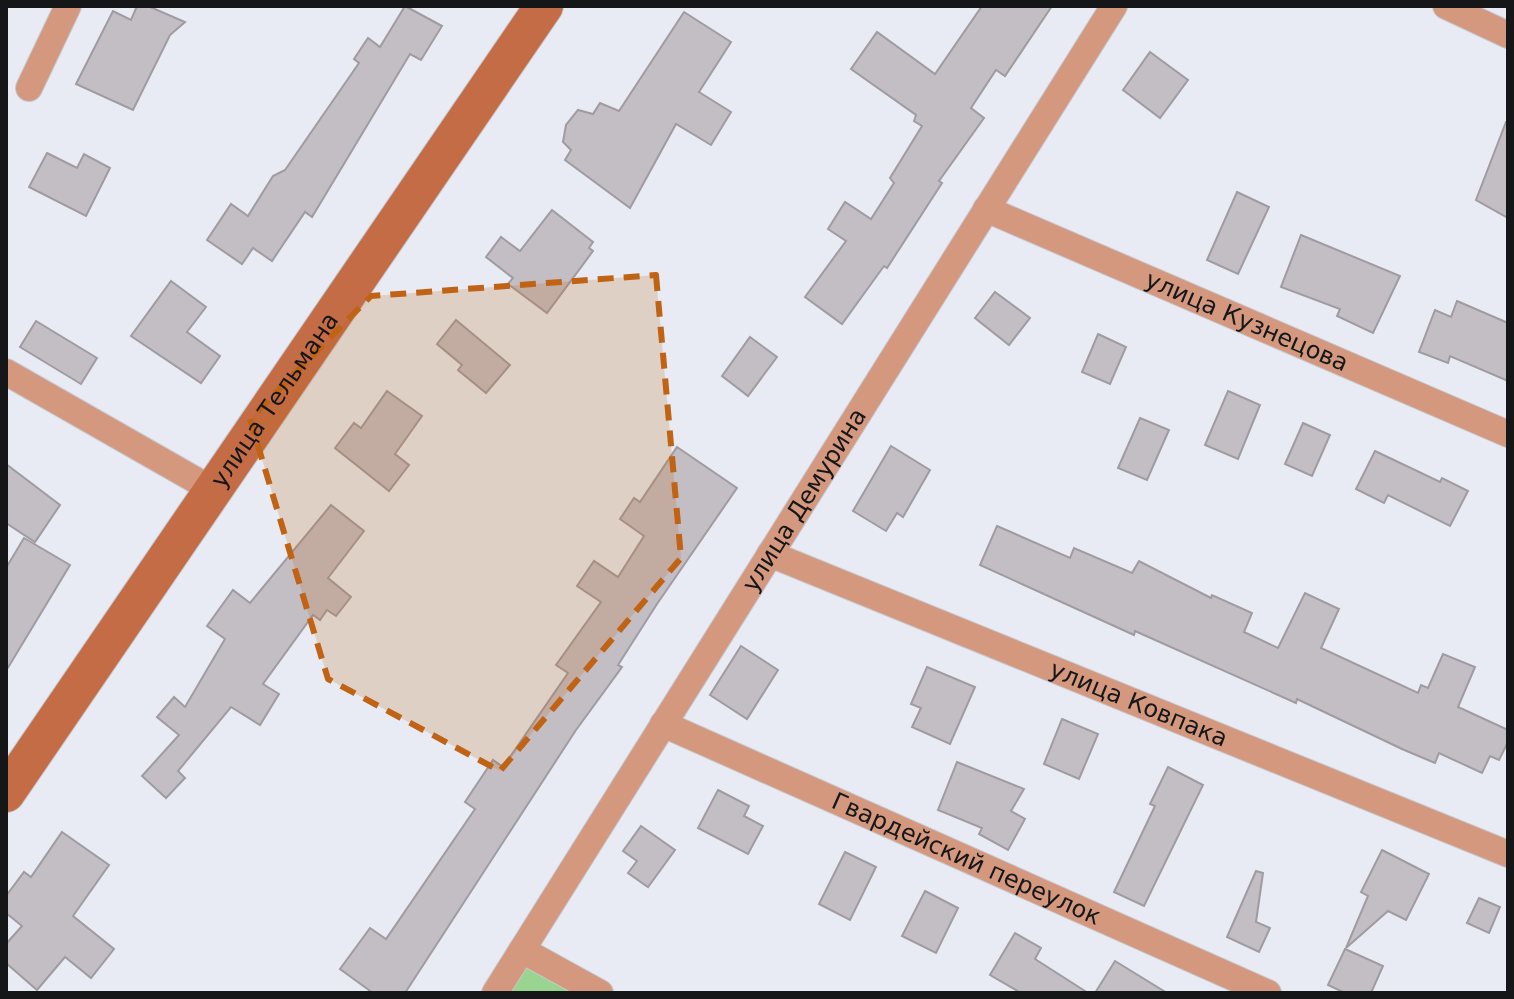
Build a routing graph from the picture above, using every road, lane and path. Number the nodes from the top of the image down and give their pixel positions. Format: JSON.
{"nodes":[{"id":1,"x":68,"y":6,"type":"edge"},
{"id":2,"x":544,"y":6,"type":"edge"},
{"id":3,"x":1114,"y":6,"type":"edge"},
{"id":4,"x":1446,"y":6,"type":"edge"},
{"id":5,"x":1508,"y":35,"type":"edge"},
{"id":6,"x":29,"y":88,"type":"dead end"},
{"id":7,"x":986,"y":209,"type":"junction"},
{"id":8,"x":6,"y":372,"type":"edge"},
{"id":9,"x":1508,"y":434,"type":"edge"},
{"id":10,"x":213,"y":490,"type":"junction"},
{"id":11,"x":770,"y":554,"type":"junction"},
{"id":12,"x":663,"y":724,"type":"junction"},
{"id":13,"x":9,"y":782,"type":"edge"},
{"id":14,"x":1508,"y":854,"type":"edge"},
{"id":15,"x":522,"y":950,"type":"junction"},
{"id":16,"x":495,"y":993,"type":"edge"},
{"id":17,"x":600,"y":993,"type":"edge"},
{"id":18,"x":1268,"y":993,"type":"edge"}],
"edges":[{"from":1,"to":6,"type":"street"},
{"from":2,"to":10,"type":"main road","name":"улица Тельмана"},
{"from":3,"to":7,"type":"street","name":"улица Демурина"},
{"from":4,"to":5,"type":"street"},
{"from":7,"to":9,"type":"street","name":"улица Кузнецова"},
{"from":7,"to":11,"type":"street","name":"улица Демурина"},
{"from":8,"to":10,"type":"street"},
{"from":10,"to":13,"type":"main road","name":"улица Тельмана"},
{"from":11,"to":12,"type":"street","name":"улица Демурина"},
{"from":11,"to":14,"type":"street","name":"улица Ковпака"},
{"from":12,"to":15,"type":"street","name":"улица Демурина"},
{"from":12,"to":18,"type":"street","name":"Гвардейский переулок"},
{"from":15,"to":16,"type":"street","name":"улица Демурина"},
{"from":15,"to":17,"type":"street"}]}
